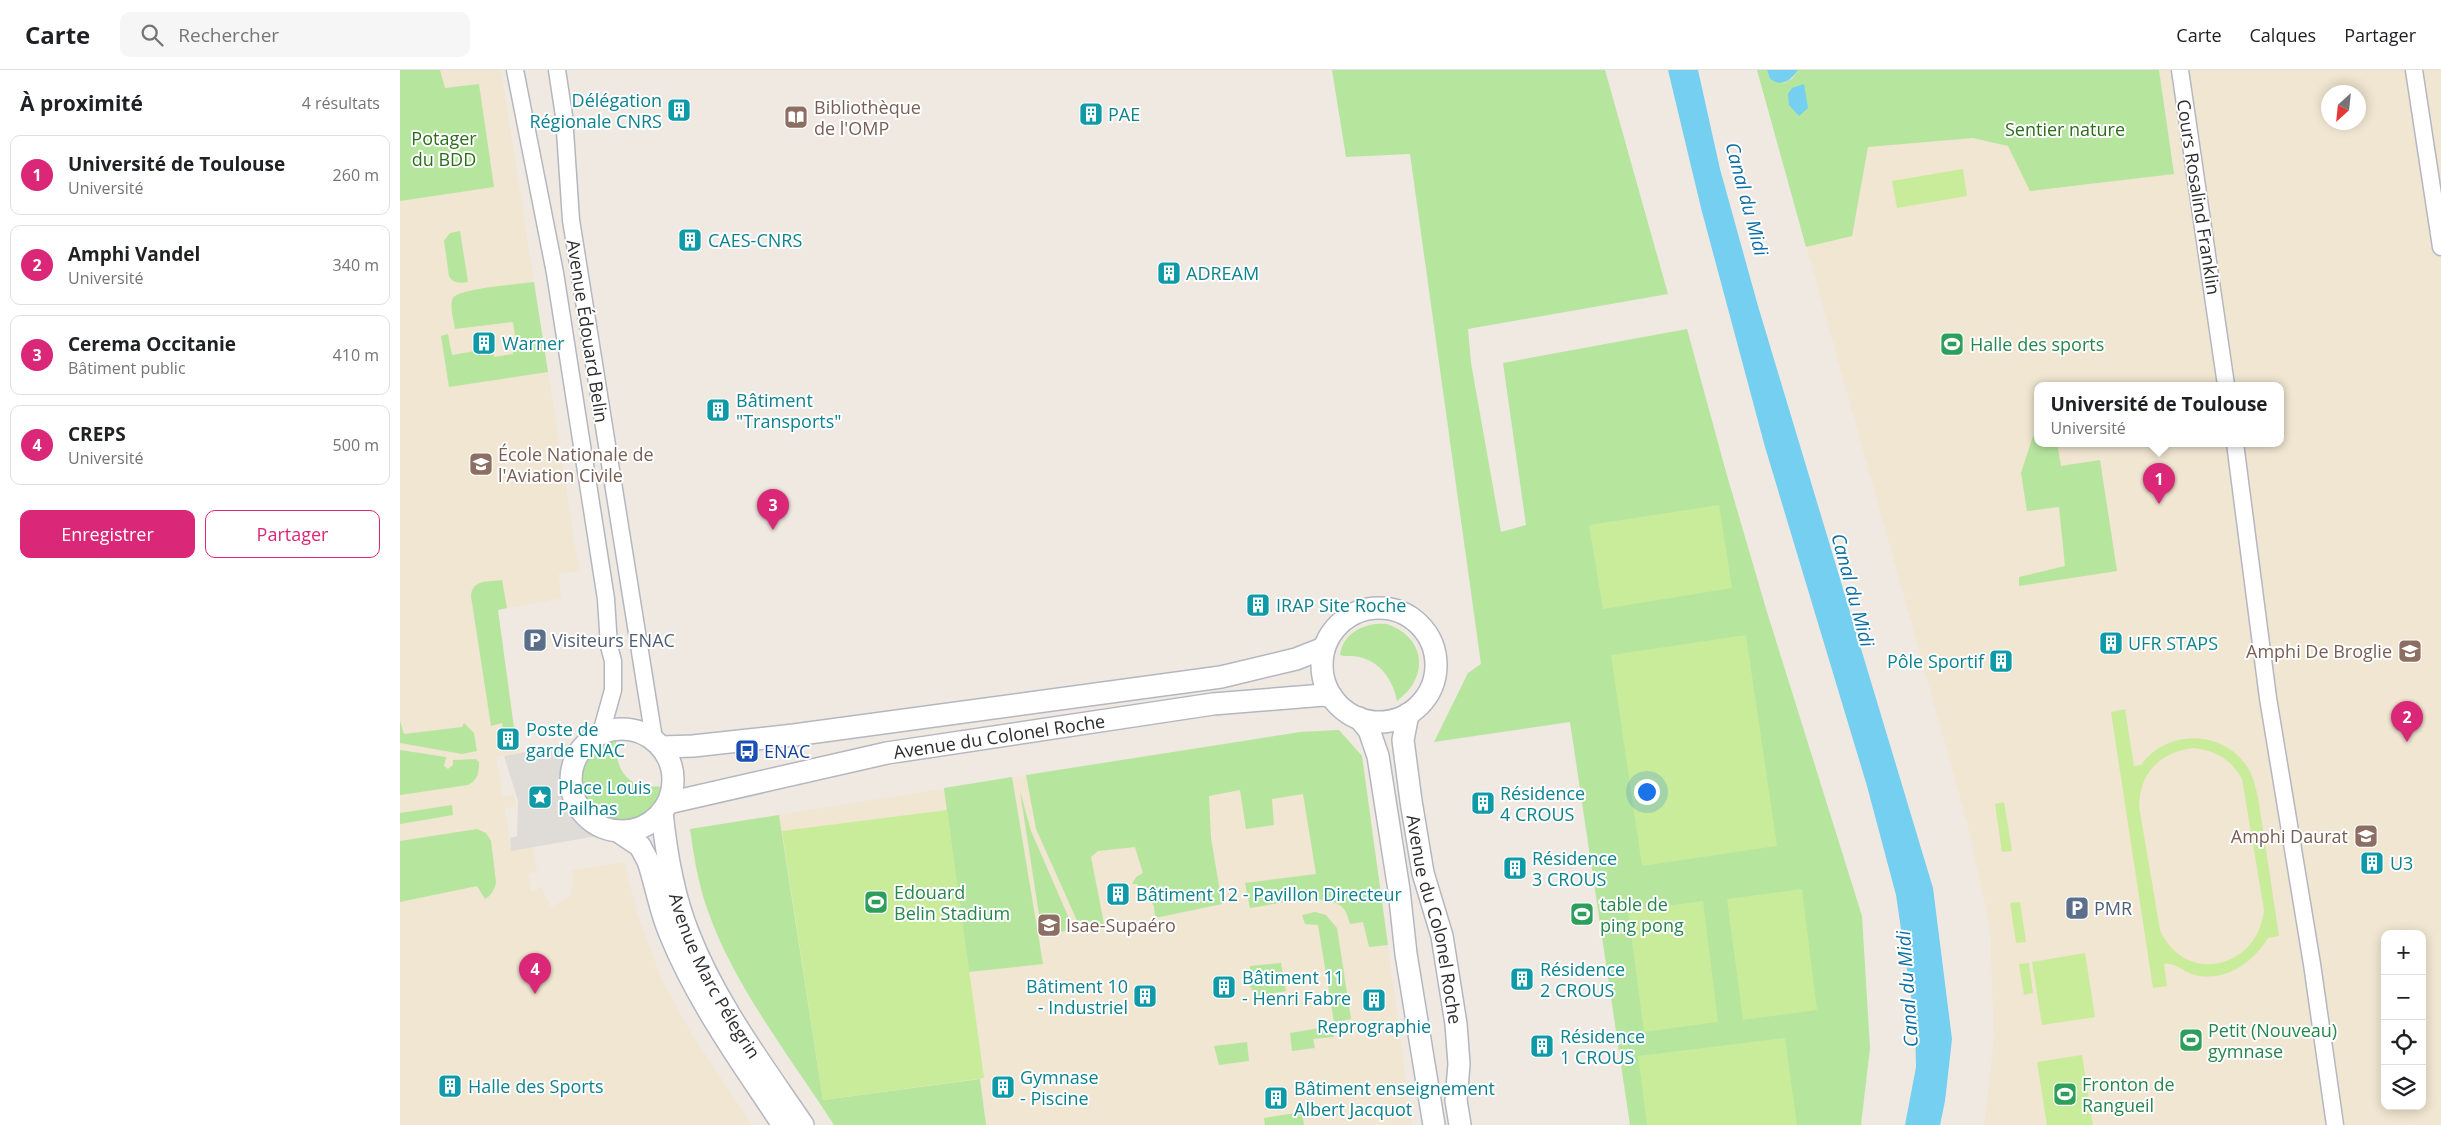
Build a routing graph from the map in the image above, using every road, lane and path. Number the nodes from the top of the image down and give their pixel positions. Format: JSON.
{"nodes":[{"id":1,"x":515,"y":70,"type":"edge"},
{"id":2,"x":556,"y":70,"type":"edge"},
{"id":3,"x":2180,"y":70,"type":"edge"},
{"id":4,"x":2414,"y":70,"type":"edge"},
{"id":5,"x":2441,"y":248,"type":"edge"},
{"id":6,"x":2226,"y":382,"type":"edge"},
{"id":7,"x":2236,"y":447,"type":"edge"},
{"id":8,"x":1324,"y":648,"type":"junction"},
{"id":9,"x":1332,"y":697,"type":"junction"},
{"id":10,"x":1408,"y":714,"type":"junction"},
{"id":11,"x":1358,"y":718,"type":"junction"},
{"id":12,"x":601,"y":733,"type":"junction"},
{"id":13,"x":658,"y":743,"type":"junction"},
{"id":14,"x":665,"y":808,"type":"junction"},
{"id":15,"x":619,"y":832,"type":"junction"},
{"id":16,"x":783,"y":1125,"type":"edge"},
{"id":17,"x":803,"y":1125,"type":"edge"},
{"id":18,"x":1434,"y":1125,"type":"edge"},
{"id":19,"x":1460,"y":1125,"type":"edge"},
{"id":20,"x":2335,"y":1125,"type":"edge"}],
"edges":[{"from":1,"to":12,"type":"street","name":"Avenue Édouard Belin"},
{"from":2,"to":13,"type":"street","name":"Avenue Édouard Belin"},
{"from":3,"to":6,"type":"street","name":"Cours Rosalind Franklin"},
{"from":4,"to":5,"type":"street"},
{"from":7,"to":20,"type":"street"},
{"from":8,"to":9,"type":"street"},
{"from":8,"to":10,"type":"street"},
{"from":8,"to":13,"type":"street","name":"Avenue du Colonel Roche"},
{"from":9,"to":11,"type":"street"},
{"from":9,"to":14,"type":"street","name":"Avenue du Colonel Roche"},
{"from":10,"to":11,"type":"street"},
{"from":10,"to":19,"type":"street","name":"Avenue du Colonel Roche"},
{"from":11,"to":18,"type":"street","name":"Avenue du Colonel Roche"},
{"from":12,"to":13,"type":"street"},
{"from":12,"to":15,"type":"street"},
{"from":13,"to":14,"type":"street"},
{"from":14,"to":15,"type":"street"},
{"from":14,"to":17,"type":"street","name":"Avenue Marc Pélegrin"},
{"from":15,"to":16,"type":"street","name":"Avenue Marc Pélegrin"}]}
